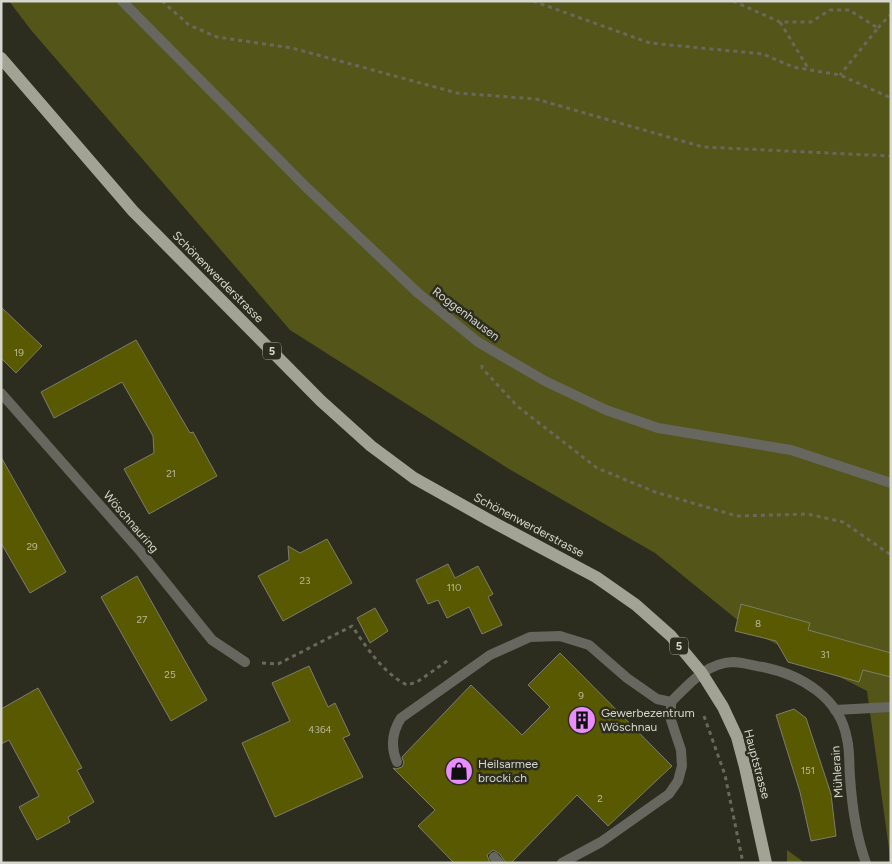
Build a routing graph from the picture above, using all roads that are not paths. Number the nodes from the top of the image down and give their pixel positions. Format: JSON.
{"nodes":[{"id":1,"x":122,"y":1,"type":"edge"},
{"id":2,"x":1,"y":58,"type":"edge"},
{"id":3,"x":1,"y":393,"type":"edge"},
{"id":4,"x":891,"y":483,"type":"edge"},
{"id":5,"x":596,"y":577,"type":"joint"},
{"id":6,"x":245,"y":662,"type":"road end"},
{"id":7,"x":701,"y":672,"type":"junction"},
{"id":8,"x":671,"y":702,"type":"junction"},
{"id":9,"x":891,"y":707,"type":"edge"},
{"id":10,"x":835,"y":710,"type":"junction"},
{"id":11,"x":397,"y":762,"type":"dead end"},
{"id":12,"x":562,"y":863,"type":"edge"},
{"id":13,"x":766,"y":863,"type":"edge"},
{"id":14,"x":866,"y":863,"type":"edge"}],
"edges":[{"from":1,"to":4,"type":"street","name":"Roggenhausen"},
{"from":2,"to":5,"type":"main road","name":"Schönenwerderstrasse","number":"5"},
{"from":3,"to":6,"type":"street","name":"Wöschnauring"},
{"from":5,"to":7,"type":"main road","name":"Hauptstrasse","number":"5"},
{"from":7,"to":8,"type":"street"},
{"from":7,"to":10,"type":"street","name":"Mühlerain"},
{"from":7,"to":13,"type":"main road","name":"Hauptstrasse","number":"5"},
{"from":8,"to":11,"type":"street"},
{"from":8,"to":12,"type":"street"},
{"from":9,"to":10,"type":"street"},
{"from":10,"to":14,"type":"street","name":"Mühlerain"}]}
